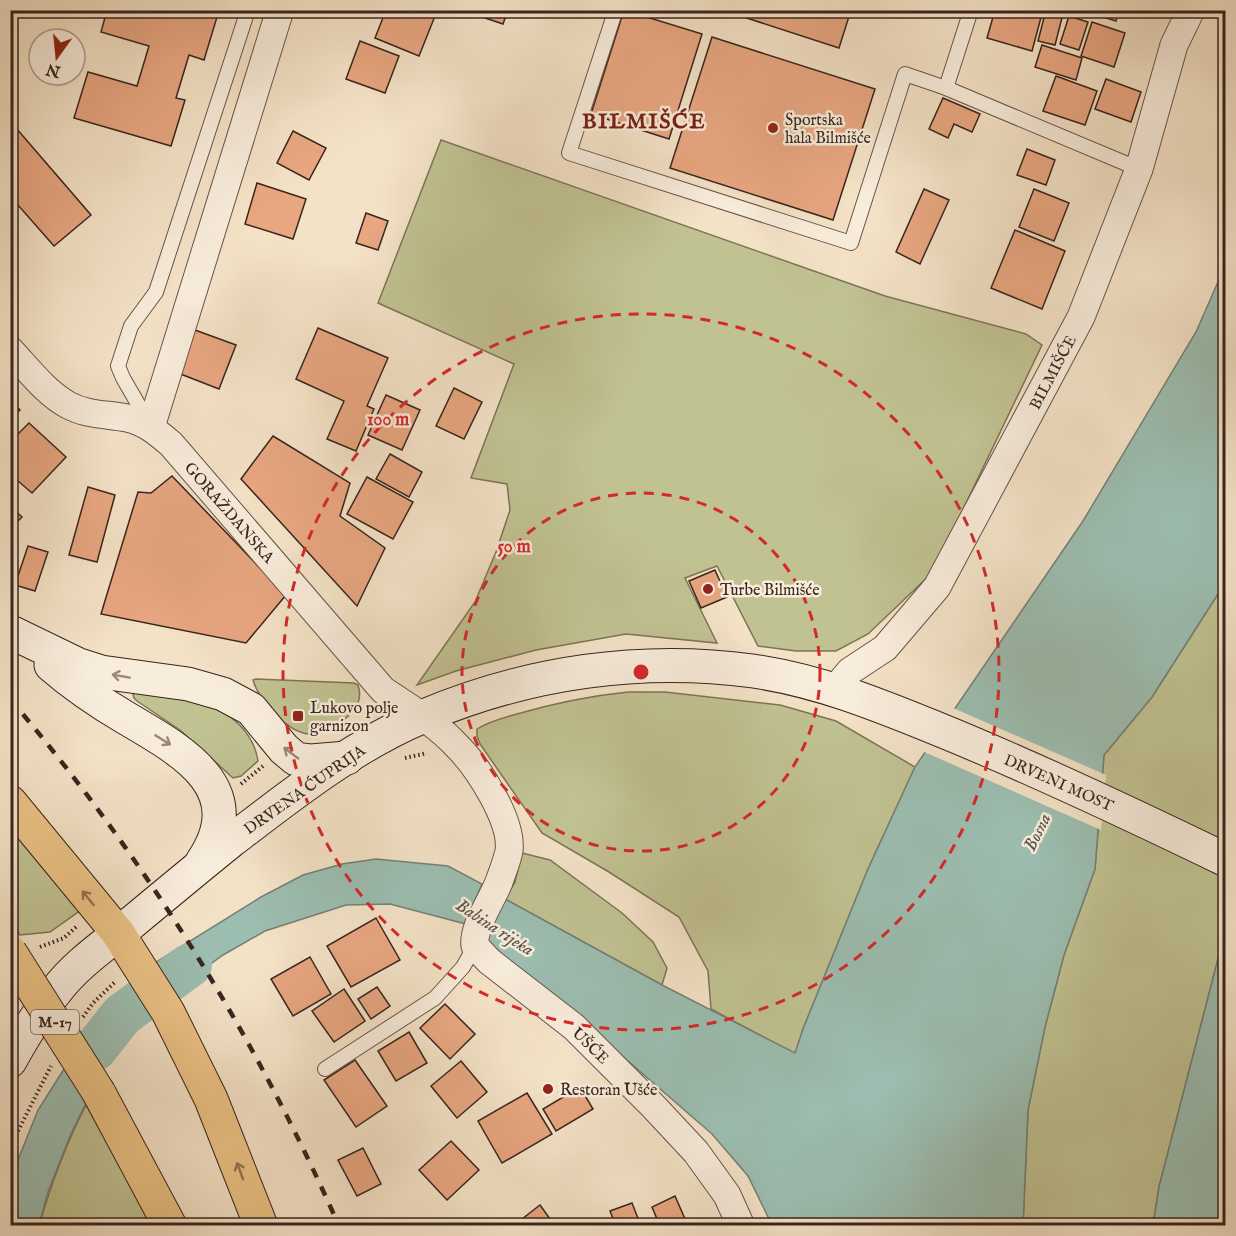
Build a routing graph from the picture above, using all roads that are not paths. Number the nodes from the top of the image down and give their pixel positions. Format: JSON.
{"nodes":[{"id":1,"x":248,"y":10,"type":"edge"},
{"id":2,"x":280,"y":10,"type":"edge"},
{"id":3,"x":971,"y":10,"type":"edge"},
{"id":4,"x":1191,"y":10,"type":"edge"},
{"id":5,"x":615,"y":12,"type":"dead end"},
{"id":6,"x":946,"y":88,"type":"junction"},
{"id":7,"x":1139,"y":169,"type":"junction"},
{"id":8,"x":10,"y":350,"type":"edge"},
{"id":9,"x":151,"y":427,"type":"junction"},
{"id":10,"x":12,"y":632,"type":"edge"},
{"id":11,"x":835,"y":689,"type":"junction"},
{"id":12,"x":890,"y":710,"type":"joint"},
{"id":13,"x":423,"y":716,"type":"junction"},
{"id":14,"x":347,"y":758,"type":"junction"},
{"id":15,"x":10,"y":802,"type":"edge"},
{"id":16,"x":1226,"y":860,"type":"edge"},
{"id":17,"x":197,"y":868,"type":"junction"},
{"id":18,"x":118,"y":933,"type":"junction"},
{"id":19,"x":475,"y":940,"type":"junction"},
{"id":20,"x":22,"y":951,"type":"edge"},
{"id":21,"x":11,"y":1061,"type":"edge"},
{"id":22,"x":325,"y":1069,"type":"dead end"},
{"id":23,"x":170,"y":1226,"type":"edge"},
{"id":24,"x":261,"y":1226,"type":"edge"},
{"id":25,"x":741,"y":1226,"type":"edge"}],
"edges":[{"from":1,"to":9,"type":"lane"},
{"from":2,"to":9,"type":"street"},
{"from":3,"to":6,"type":"lane"},
{"from":4,"to":7,"type":"street","name":"BILMIŠĆE"},
{"from":5,"to":6,"type":"lane"},
{"from":6,"to":7,"type":"lane"},
{"from":7,"to":11,"type":"street","name":"BILMIŠĆE"},
{"from":8,"to":9,"type":"street","name":"GORAŽDANSKA"},
{"from":9,"to":13,"type":"street","name":"GORAŽDANSKA"},
{"from":14,"to":10,"type":"main road","one_way":true},
{"from":10,"to":17,"type":"main road","one_way":true},
{"from":11,"to":12,"type":"main road","name":"DRVENA ĆUPRIJA"},
{"from":11,"to":13,"type":"main road","name":"DRVENA ĆUPRIJA"},
{"from":12,"to":16,"type":"main road","name":"DRVENI MOST"},
{"from":13,"to":14,"type":"main road","name":"DRVENA ĆUPRIJA"},
{"from":13,"to":19,"type":"street","name":"GORAŽDANSKA"},
{"from":14,"to":17,"type":"main road","name":"DRVENA ĆUPRIJA"},
{"from":18,"to":15,"type":"highway","one_way":true},
{"from":17,"to":18,"type":"main road","name":"DRVENA ĆUPRIJA"},
{"from":18,"to":21,"type":"main road","name":"DRVENA ĆUPRIJA"},
{"from":24,"to":18,"type":"highway","one_way":true},
{"from":19,"to":22,"type":"lane"},
{"from":19,"to":25,"type":"street","name":"UŠĆE"},
{"from":20,"to":23,"type":"highway","number":"M-17","bridge":true}]}
